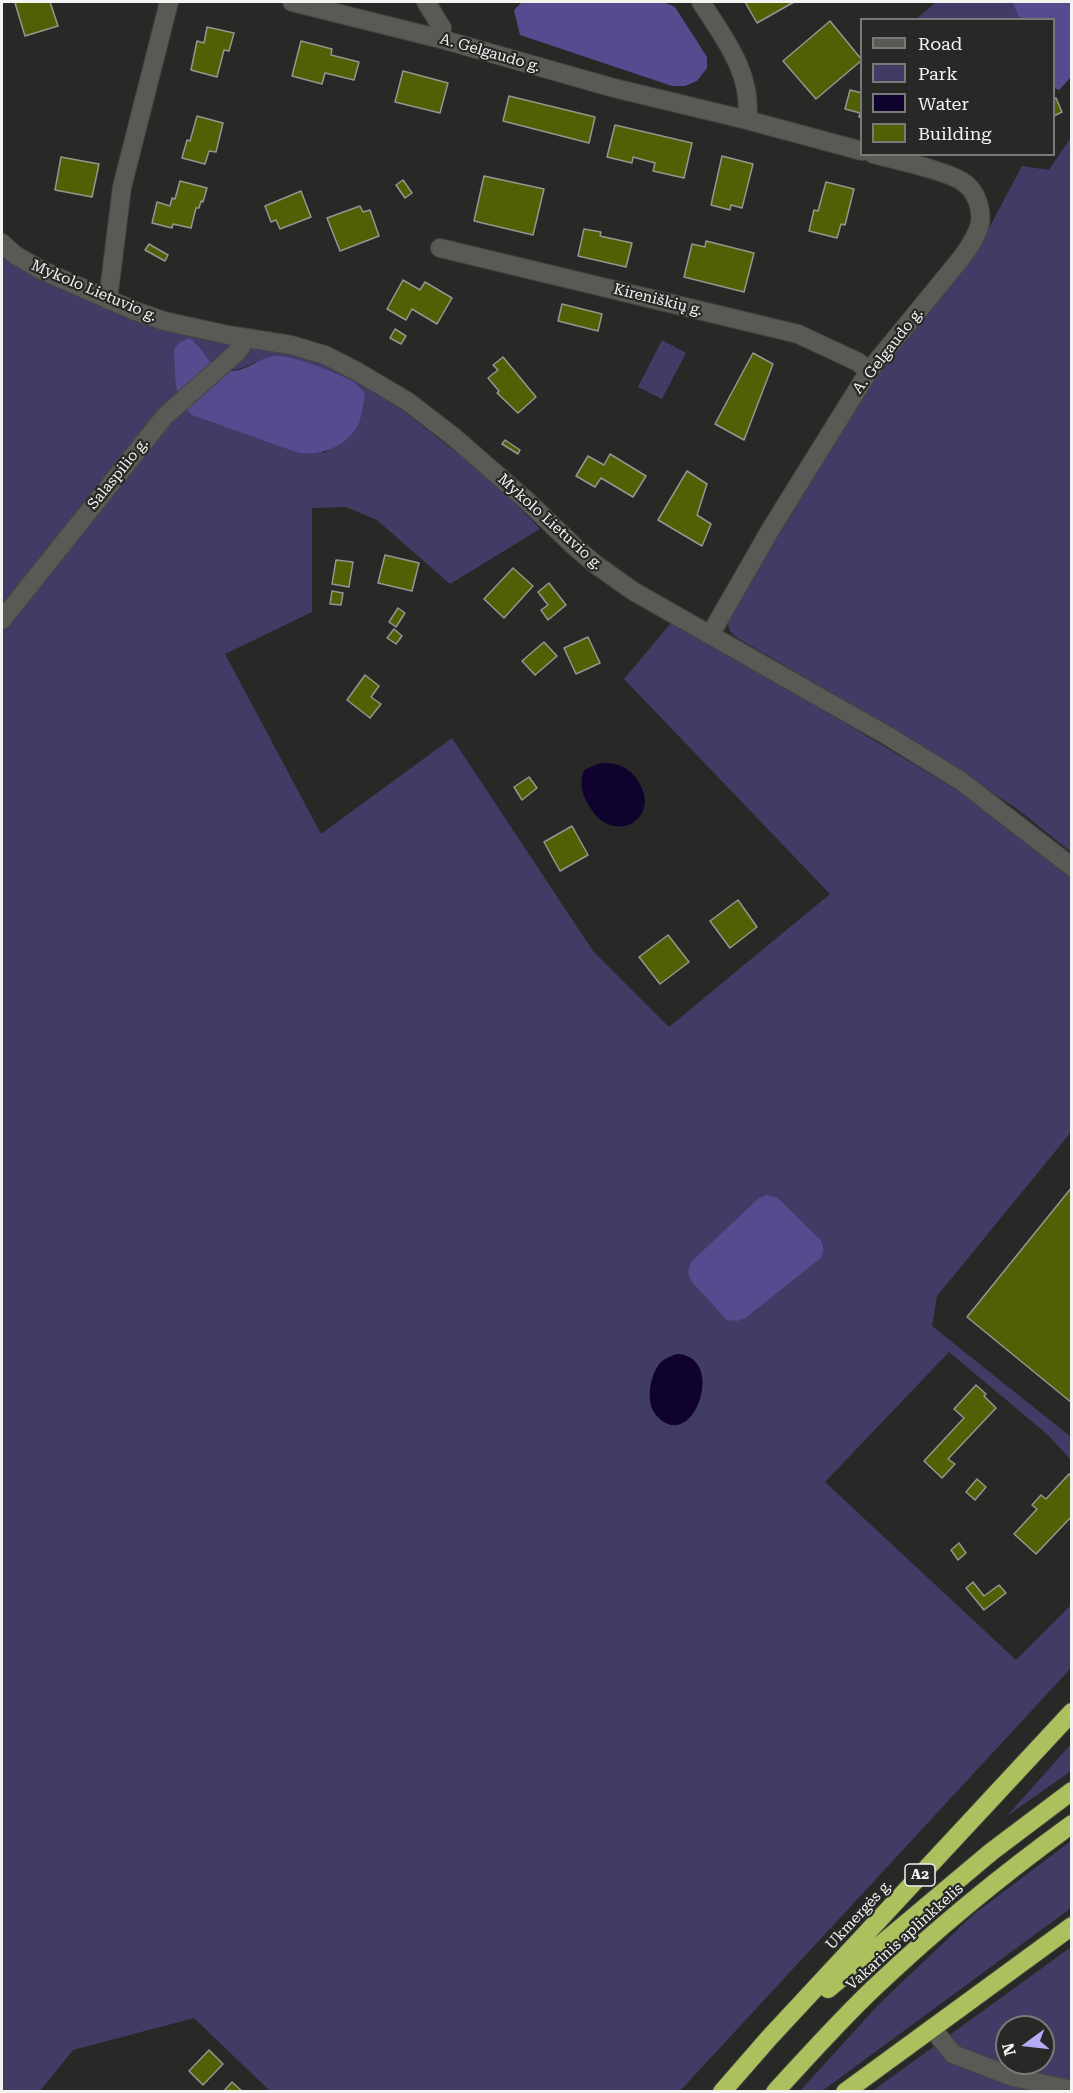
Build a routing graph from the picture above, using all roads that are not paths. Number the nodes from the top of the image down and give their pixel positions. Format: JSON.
{"nodes":[{"id":1,"x":169,"y":2,"type":"edge"},
{"id":2,"x":292,"y":2,"type":"edge"},
{"id":3,"x":426,"y":2,"type":"edge"},
{"id":4,"x":701,"y":2,"type":"edge"},
{"id":5,"x":441,"y":39,"type":"junction"},
{"id":6,"x":747,"y":120,"type":"junction"},
{"id":7,"x":860,"y":151,"type":"edge"},
{"id":8,"x":880,"y":156,"type":"edge"},
{"id":9,"x":2,"y":243,"type":"edge"},
{"id":10,"x":440,"y":248,"type":"dead end"},
{"id":11,"x":108,"y":300,"type":"junction"},
{"id":12,"x":242,"y":338,"type":"junction"},
{"id":13,"x":869,"y":371,"type":"junction"},
{"id":14,"x":2,"y":620,"type":"edge"},
{"id":15,"x":710,"y":635,"type":"junction"},
{"id":16,"x":1071,"y":867,"type":"edge"},
{"id":17,"x":1071,"y":1712,"type":"edge"},
{"id":18,"x":1071,"y":1791,"type":"edge"},
{"id":19,"x":1071,"y":1824,"type":"edge"},
{"id":20,"x":1071,"y":1926,"type":"edge"},
{"id":21,"x":932,"y":2028,"type":"junction"},
{"id":22,"x":769,"y":2038,"type":"junction"},
{"id":23,"x":1071,"y":2090,"type":"edge"},
{"id":24,"x":722,"y":2091,"type":"edge"},
{"id":25,"x":775,"y":2091,"type":"edge"},
{"id":26,"x":845,"y":2091,"type":"edge"}],
"edges":[{"from":1,"to":11,"type":"street"},
{"from":2,"to":5,"type":"street","name":"A. Gelgaudo g."},
{"from":3,"to":5,"type":"street"},
{"from":4,"to":6,"type":"street"},
{"from":5,"to":6,"type":"street","name":"A. Gelgaudo g."},
{"from":6,"to":7,"type":"street","name":"A. Gelgaudo g."},
{"from":8,"to":13,"type":"street","name":"A. Gelgaudo g."},
{"from":9,"to":11,"type":"street","name":"Mykolo Lietuvio g."},
{"from":10,"to":13,"type":"street","name":"Kireniškių g."},
{"from":11,"to":12,"type":"street","name":"Mykolo Lietuvio g."},
{"from":12,"to":14,"type":"street","name":"Salaspilio g."},
{"from":12,"to":15,"type":"street","name":"Mykolo Lietuvio g."},
{"from":13,"to":15,"type":"street","name":"A. Gelgaudo g."},
{"from":15,"to":16,"type":"street","name":"Mykolo Lietuvio g."},
{"from":17,"to":22,"type":"highway","name":"Ukmergės g.","number":"A2"},
{"from":18,"to":22,"type":"highway","name":"Vakarinis aplinkkelis"},
{"from":19,"to":25,"type":"highway","name":"Vakarinis aplinkkelis"},
{"from":20,"to":21,"type":"highway"},
{"from":21,"to":23,"type":"street"},
{"from":21,"to":26,"type":"highway"},
{"from":22,"to":24,"type":"highway","name":"Ukmergės g.","number":"A2"}]}
